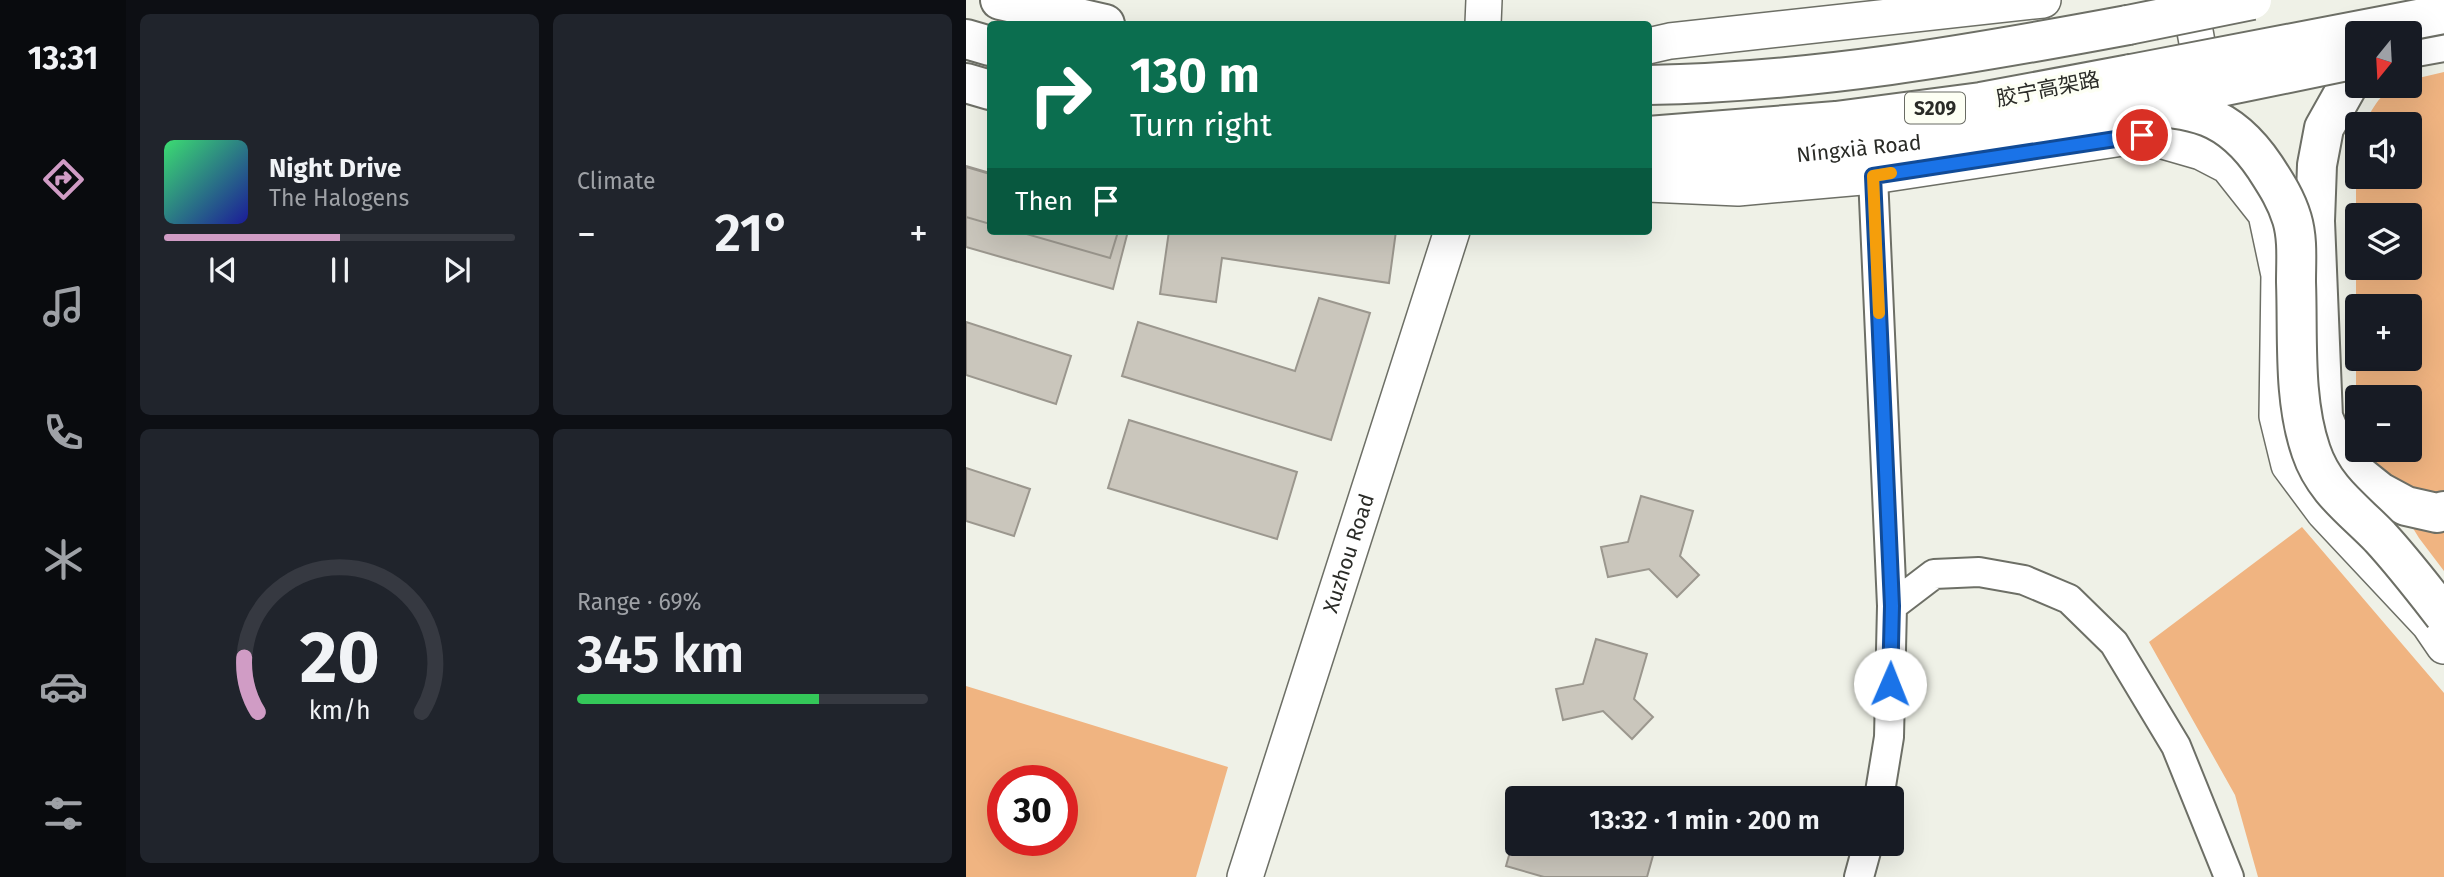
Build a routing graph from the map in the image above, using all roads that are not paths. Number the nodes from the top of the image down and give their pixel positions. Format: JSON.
{"nodes":[{"id":1,"x":1000,"y":0,"type":"edge"},
{"id":2,"x":1484,"y":0,"type":"edge"},
{"id":3,"x":2043,"y":0,"type":"edge"},
{"id":4,"x":2181,"y":0,"type":"edge"},
{"id":5,"x":2252,"y":0,"type":"edge"},
{"id":6,"x":2444,"y":15,"type":"edge"},
{"id":7,"x":1092,"y":21,"type":"edge"},
{"id":8,"x":1483,"y":21,"type":"edge"},
{"id":9,"x":2128,"y":24,"type":"junction"},
{"id":10,"x":966,"y":39,"type":"edge"},
{"id":11,"x":987,"y":45,"type":"edge"},
{"id":12,"x":1652,"y":45,"type":"edge"},
{"id":13,"x":2345,"y":61,"type":"edge"},
{"id":14,"x":966,"y":83,"type":"edge"},
{"id":15,"x":1652,"y":85,"type":"edge"},
{"id":16,"x":987,"y":89,"type":"edge"},
{"id":17,"x":2132,"y":89,"type":"junction"},
{"id":18,"x":2345,"y":91,"type":"edge"},
{"id":19,"x":1652,"y":136,"type":"edge"},
{"id":20,"x":2170,"y":141,"type":"junction"},
{"id":21,"x":1652,"y":171,"type":"edge"},
{"id":22,"x":1873,"y":176,"type":"junction"},
{"id":23,"x":1652,"y":184,"type":"edge"},
{"id":24,"x":1451,"y":235,"type":"edge"},
{"id":25,"x":2444,"y":511,"type":"edge"},
{"id":26,"x":1892,"y":606,"type":"junction"},
{"id":27,"x":2444,"y":615,"type":"edge"},
{"id":28,"x":2444,"y":646,"type":"edge"},
{"id":29,"x":1881,"y":786,"type":"edge"},
{"id":30,"x":1865,"y":856,"type":"edge"},
{"id":31,"x":1245,"y":877,"type":"edge"},
{"id":32,"x":1859,"y":877,"type":"edge"},
{"id":33,"x":2229,"y":877,"type":"edge"}],
"edges":[{"from":1,"to":7,"type":"main road"},
{"from":2,"to":8,"type":"street"},
{"from":3,"to":12,"type":"street"},
{"from":4,"to":9,"type":"main road","bridge":true},
{"from":4,"to":20,"type":"street"},
{"from":5,"to":9,"type":"main road","number":"S209","bridge":true},
{"from":6,"to":17,"type":"main road","name":"胶宁高架路","number":"S209","bridge":true},
{"from":9,"to":15,"type":"main road","number":"S209"},
{"from":10,"to":11,"type":"main road"},
{"from":13,"to":17,"type":"main road","name":"Níngxià Road","bridge":true},
{"from":14,"to":16,"type":"main road"},
{"from":17,"to":19,"type":"main road","name":"胶宁高架路","number":"S209"},
{"from":17,"to":21,"type":"main road","name":"Níngxià Road"},
{"from":17,"to":27,"type":"main road","bridge":true},
{"from":18,"to":25,"type":"main road"},
{"from":20,"to":22,"type":"street"},
{"from":20,"to":28,"type":"street"},
{"from":22,"to":23,"type":"street"},
{"from":22,"to":26,"type":"street"},
{"from":24,"to":31,"type":"street","name":"Xuzhou Road"},
{"from":26,"to":29,"type":"street"},
{"from":26,"to":33,"type":"street"},
{"from":30,"to":32,"type":"street"}]}
